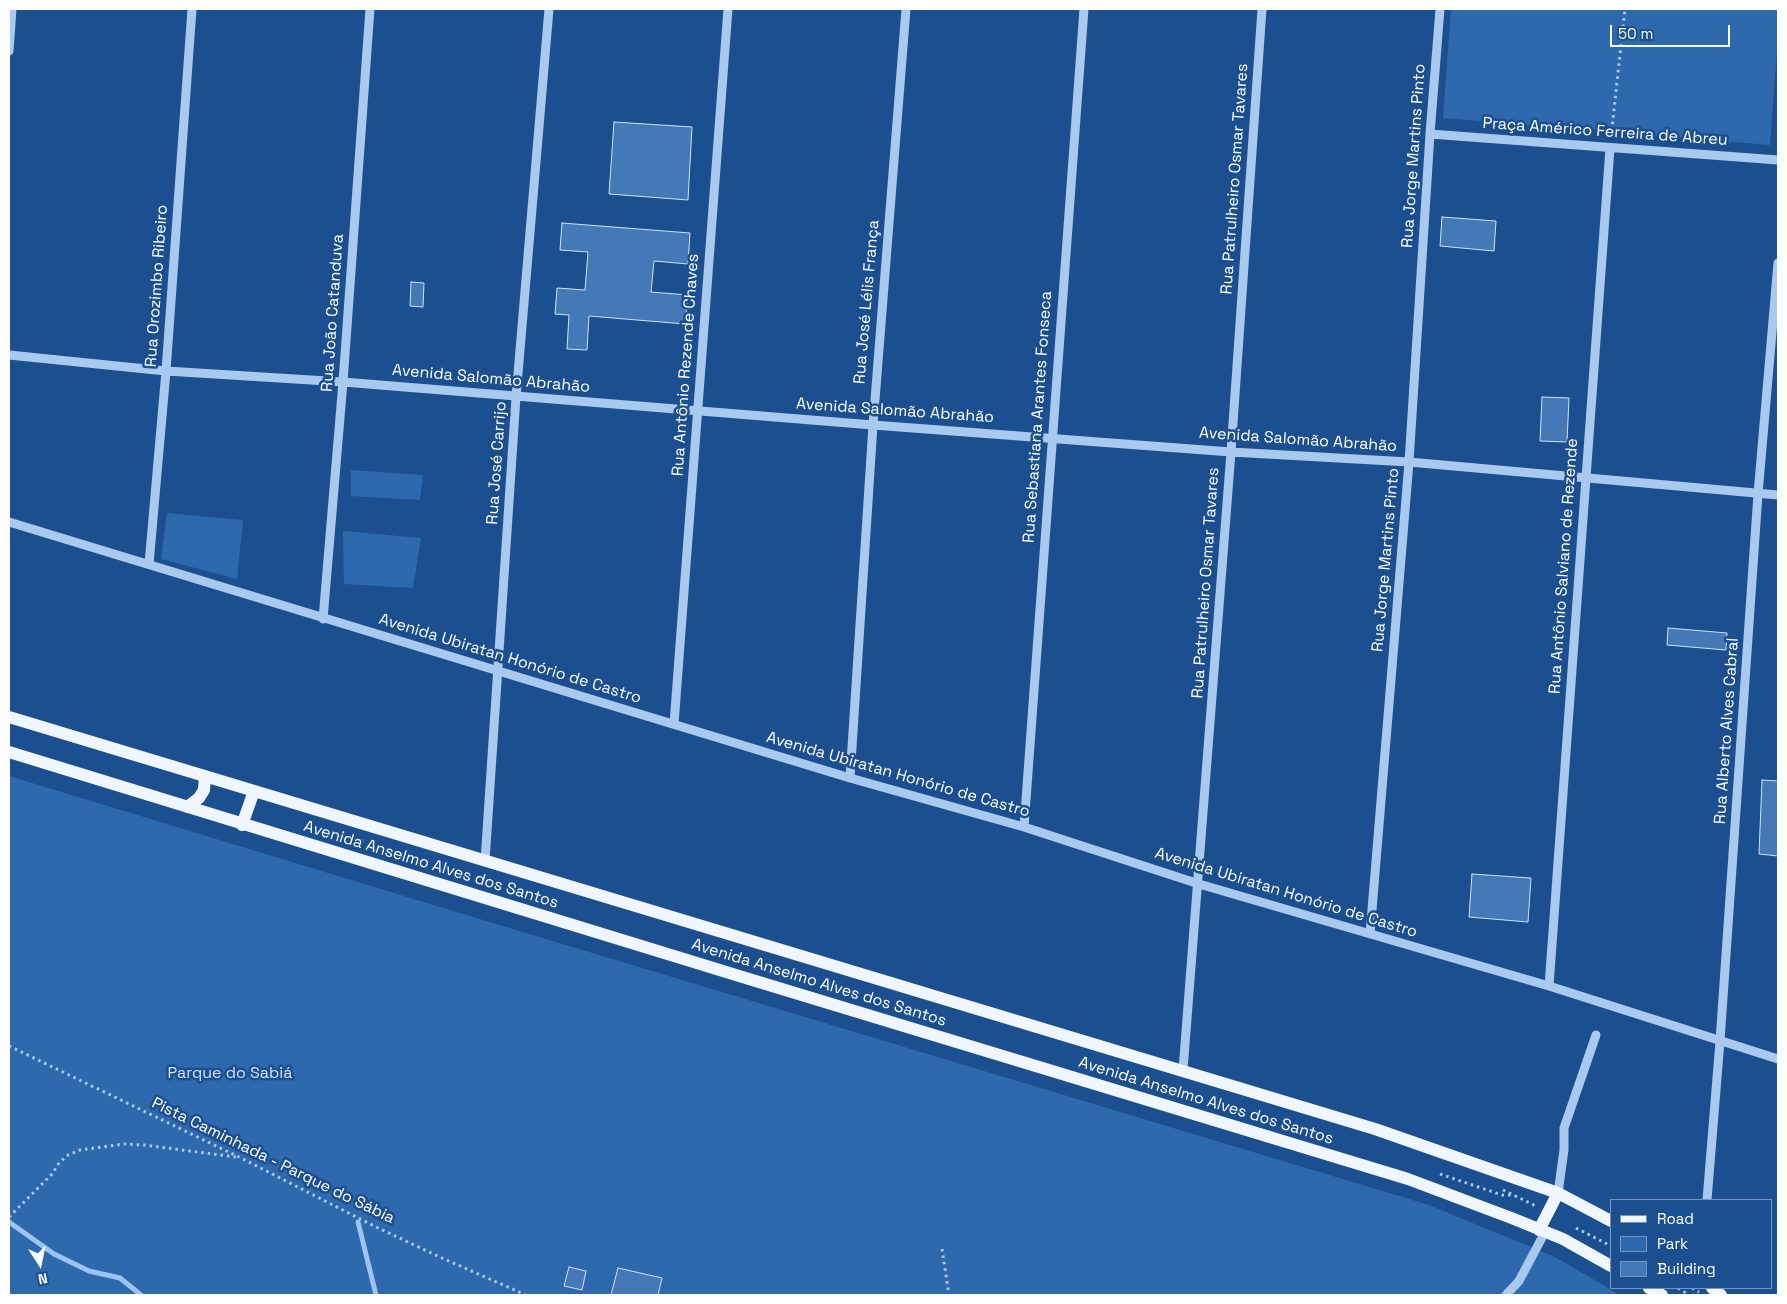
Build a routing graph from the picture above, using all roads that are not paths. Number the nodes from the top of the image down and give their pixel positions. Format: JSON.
{"nodes":[{"id":1,"x":12,"y":9,"type":"edge"},
{"id":2,"x":192,"y":9,"type":"edge"},
{"id":3,"x":370,"y":9,"type":"edge"},
{"id":4,"x":550,"y":9,"type":"edge"},
{"id":5,"x":728,"y":9,"type":"edge"},
{"id":6,"x":906,"y":9,"type":"edge"},
{"id":7,"x":1084,"y":9,"type":"edge"},
{"id":8,"x":1262,"y":9,"type":"edge"},
{"id":9,"x":1440,"y":9,"type":"edge"},
{"id":10,"x":9,"y":51,"type":"edge"},
{"id":11,"x":1430,"y":134,"type":"junction"},
{"id":12,"x":1610,"y":148,"type":"junction"},
{"id":13,"x":1778,"y":160,"type":"edge"},
{"id":14,"x":1778,"y":263,"type":"edge"},
{"id":15,"x":9,"y":355,"type":"edge"},
{"id":16,"x":166,"y":370,"type":"junction"},
{"id":17,"x":343,"y":382,"type":"junction"},
{"id":18,"x":516,"y":397,"type":"junction"},
{"id":19,"x":697,"y":411,"type":"junction"},
{"id":20,"x":873,"y":425,"type":"junction"},
{"id":21,"x":1052,"y":439,"type":"junction"},
{"id":22,"x":1231,"y":452,"type":"junction"},
{"id":23,"x":1409,"y":462,"type":"junction"},
{"id":24,"x":1586,"y":478,"type":"junction"},
{"id":25,"x":1758,"y":494,"type":"junction"},
{"id":26,"x":1778,"y":495,"type":"edge"},
{"id":27,"x":9,"y":522,"type":"edge"},
{"id":28,"x":149,"y":564,"type":"junction"},
{"id":29,"x":323,"y":619,"type":"junction"},
{"id":30,"x":498,"y":672,"type":"junction"},
{"id":31,"x":9,"y":717,"type":"edge"},
{"id":32,"x":674,"y":724,"type":"junction"},
{"id":33,"x":9,"y":752,"type":"edge"},
{"id":34,"x":205,"y":776,"type":"junction"},
{"id":35,"x":850,"y":778,"type":"junction"},
{"id":36,"x":254,"y":791,"type":"junction"},
{"id":37,"x":187,"y":807,"type":"junction"},
{"id":38,"x":242,"y":825,"type":"junction"},
{"id":39,"x":1024,"y":827,"type":"junction"},
{"id":40,"x":485,"y":861,"type":"junction"},
{"id":41,"x":1199,"y":884,"type":"junction"},
{"id":42,"x":1370,"y":934,"type":"junction"},
{"id":43,"x":1549,"y":986,"type":"junction"},
{"id":44,"x":1596,"y":1035,"type":"dead end"},
{"id":45,"x":1720,"y":1041,"type":"junction"},
{"id":46,"x":1778,"y":1059,"type":"edge"},
{"id":47,"x":1183,"y":1070,"type":"junction"},
{"id":48,"x":1558,"y":1193,"type":"junction"},
{"id":49,"x":1707,"y":1199,"type":"edge"},
{"id":50,"x":1610,"y":1220,"type":"edge"},
{"id":51,"x":1542,"y":1231,"type":"junction"},
{"id":52,"x":1610,"y":1265,"type":"edge"},
{"id":53,"x":1650,"y":1289,"type":"edge"},
{"id":54,"x":1506,"y":1295,"type":"edge"},
{"id":55,"x":1662,"y":1295,"type":"edge"}],
"edges":[{"from":1,"to":10,"type":"street"},
{"from":2,"to":16,"type":"street","name":"Rua Orozimbo Ribeiro"},
{"from":3,"to":17,"type":"street","name":"Rua João Catanduva"},
{"from":4,"to":18,"type":"street","name":"Rua José Carrijo"},
{"from":5,"to":19,"type":"street","name":"Rua Antônio Rezende Chaves"},
{"from":6,"to":20,"type":"street","name":"Rua José Lélis França"},
{"from":7,"to":21,"type":"street","name":"Rua Sebastiana Arantes Fonseca"},
{"from":8,"to":22,"type":"street","name":"Rua Patrulheiro Osmar Tavares"},
{"from":9,"to":11,"type":"street","name":"Rua Jorge Martins Pinto"},
{"from":11,"to":12,"type":"street","name":"Praça Américo Ferreira de Abreu"},
{"from":11,"to":23,"type":"street","name":"Rua Jorge Martins Pinto"},
{"from":12,"to":13,"type":"street","name":"Praça Américo Ferreira de Abreu"},
{"from":12,"to":24,"type":"street","name":"Rua Antônio Salviano de Rezende"},
{"from":14,"to":25,"type":"street","name":"Rua Alberto Alves Cabral"},
{"from":15,"to":16,"type":"street","name":"Avenida Salomão Abrahão"},
{"from":16,"to":17,"type":"street","name":"Avenida Salomão Abrahão"},
{"from":16,"to":28,"type":"street","name":"Rua Orozimbo Ribeiro"},
{"from":17,"to":18,"type":"street","name":"Avenida Salomão Abrahão"},
{"from":17,"to":29,"type":"street","name":"Rua João Catanduva"},
{"from":18,"to":19,"type":"street","name":"Avenida Salomão Abrahão"},
{"from":18,"to":30,"type":"street","name":"Rua José Carrijo"},
{"from":19,"to":20,"type":"street","name":"Avenida Salomão Abrahão"},
{"from":19,"to":32,"type":"street","name":"Rua Antônio Rezende Chaves"},
{"from":20,"to":21,"type":"street","name":"Avenida Salomão Abrahão"},
{"from":20,"to":35,"type":"street","name":"Rua José Lélis França"},
{"from":21,"to":22,"type":"street","name":"Avenida Salomão Abrahão"},
{"from":21,"to":39,"type":"street","name":"Rua Sebastiana Arantes Fonseca"},
{"from":22,"to":23,"type":"street","name":"Avenida Salomão Abrahão"},
{"from":22,"to":41,"type":"street","name":"Rua Patrulheiro Osmar Tavares"},
{"from":23,"to":24,"type":"street","name":"Avenida Salomão Abrahão"},
{"from":23,"to":42,"type":"street","name":"Rua Jorge Martins Pinto"},
{"from":24,"to":25,"type":"street","name":"Avenida Salomão Abrahão"},
{"from":24,"to":43,"type":"street","name":"Rua Antônio Salviano de Rezende"},
{"from":25,"to":26,"type":"street","name":"Avenida Salomão Abrahão"},
{"from":25,"to":45,"type":"street","name":"Rua Alberto Alves Cabral"},
{"from":27,"to":28,"type":"street","name":"Avenida Ubiratan Honório de Castro"},
{"from":28,"to":29,"type":"street","name":"Avenida Ubiratan Honório de Castro"},
{"from":29,"to":30,"type":"street","name":"Avenida Ubiratan Honório de Castro"},
{"from":30,"to":32,"type":"street","name":"Avenida Ubiratan Honório de Castro"},
{"from":30,"to":40,"type":"street","name":"Rua José Carrijo"},
{"from":31,"to":34,"type":"main road","name":"Avenida Anselmo Alves dos Santos"},
{"from":32,"to":35,"type":"street","name":"Avenida Ubiratan Honório de Castro"},
{"from":33,"to":37,"type":"main road","name":"Avenida Anselmo Alves dos Santos"},
{"from":34,"to":36,"type":"main road","name":"Avenida Anselmo Alves dos Santos"},
{"from":34,"to":37,"type":"main road"},
{"from":35,"to":39,"type":"street","name":"Avenida Ubiratan Honório de Castro"},
{"from":36,"to":38,"type":"main road"},
{"from":36,"to":40,"type":"main road","name":"Avenida Anselmo Alves dos Santos"},
{"from":37,"to":38,"type":"main road","name":"Avenida Anselmo Alves dos Santos"},
{"from":38,"to":51,"type":"main road","name":"Avenida Anselmo Alves dos Santos"},
{"from":39,"to":41,"type":"street","name":"Avenida Ubiratan Honório de Castro"},
{"from":40,"to":47,"type":"main road","name":"Avenida Anselmo Alves dos Santos"},
{"from":41,"to":42,"type":"street","name":"Avenida Ubiratan Honório de Castro"},
{"from":41,"to":47,"type":"street","name":"Rua Patrulheiro Osmar Tavares"},
{"from":42,"to":43,"type":"street","name":"Avenida Ubiratan Honório de Castro"},
{"from":43,"to":45,"type":"street","name":"Avenida Ubiratan Honório de Castro"},
{"from":44,"to":48,"type":"street"},
{"from":45,"to":46,"type":"street","name":"Avenida Ubiratan Honório de Castro"},
{"from":45,"to":49,"type":"street","name":"Rua Alberto Alves Cabral"},
{"from":47,"to":48,"type":"main road","name":"Avenida Anselmo Alves dos Santos"},
{"from":48,"to":50,"type":"main road","name":"Avenida Anselmo Alves dos Santos"},
{"from":48,"to":51,"type":"main road"},
{"from":51,"to":52,"type":"main road","name":"Avenida Anselmo Alves dos Santos"},
{"from":51,"to":54,"type":"street"},
{"from":53,"to":55,"type":"main road"}]}
